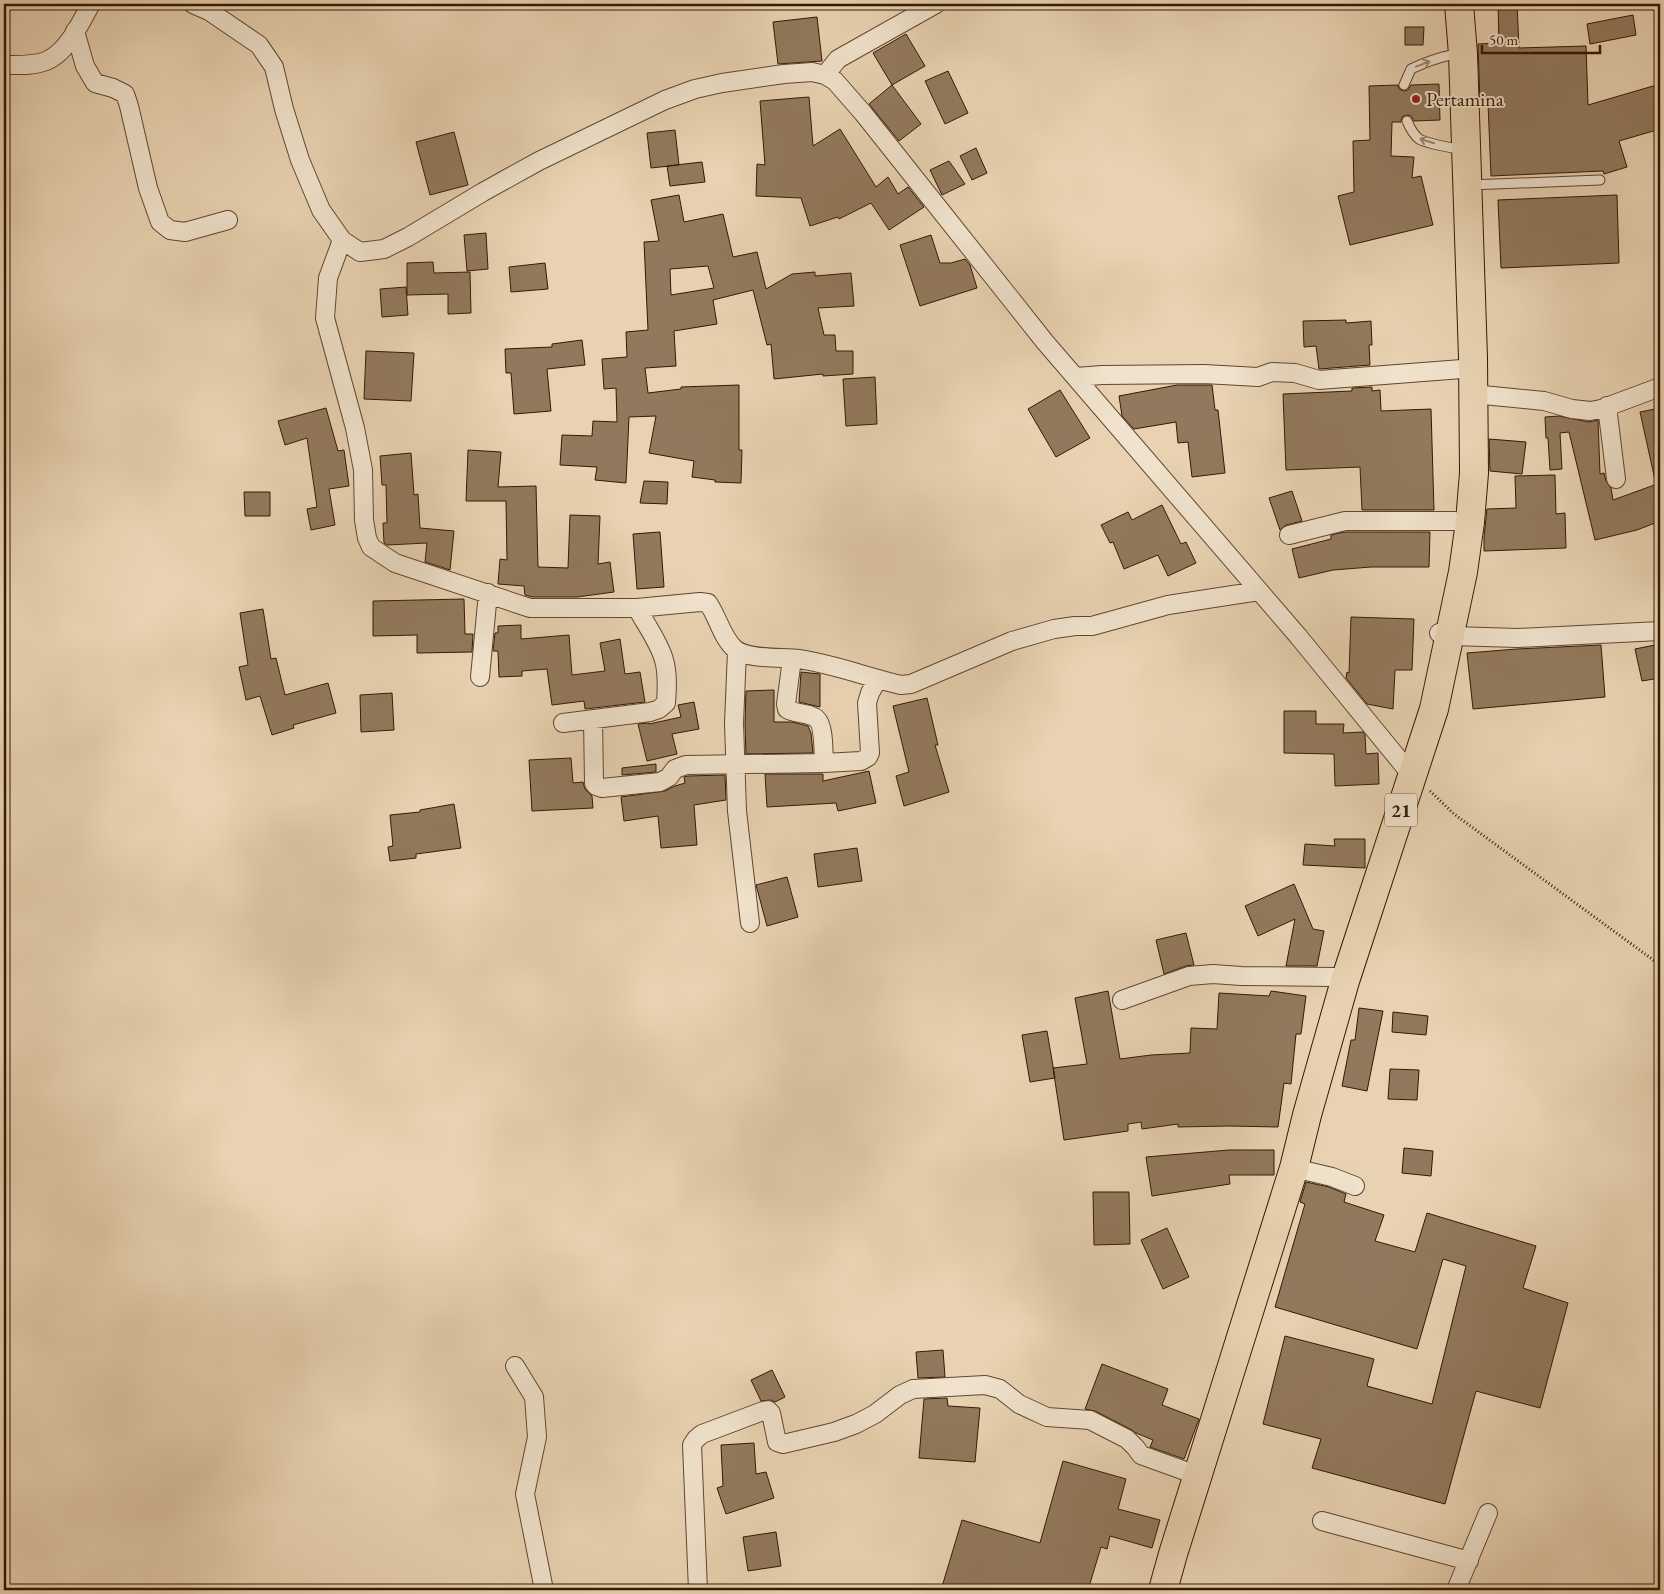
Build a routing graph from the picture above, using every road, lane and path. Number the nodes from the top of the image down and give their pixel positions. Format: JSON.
{"nodes":[{"id":1,"x":91,"y":4,"type":"edge"},
{"id":2,"x":193,"y":4,"type":"edge"},
{"id":3,"x":936,"y":4,"type":"edge"},
{"id":4,"x":1448,"y":4,"type":"edge"},
{"id":5,"x":1459,"y":4,"type":"edge"},
{"id":6,"x":75,"y":31,"type":"junction"},
{"id":7,"x":1457,"y":54,"type":"junction"},
{"id":8,"x":4,"y":65,"type":"edge"},
{"id":9,"x":825,"y":74,"type":"junction"},
{"id":10,"x":1404,"y":85,"type":"dead end"},
{"id":11,"x":1407,"y":121,"type":"dead end"},
{"id":12,"x":1461,"y":149,"type":"junction"},
{"id":13,"x":1600,"y":180,"type":"dead end"},
{"id":14,"x":1467,"y":185,"type":"junction"},
{"id":15,"x":228,"y":220,"type":"dead end"},
{"id":16,"x":342,"y":240,"type":"junction"},
{"id":17,"x":1462,"y":369,"type":"junction"},
{"id":18,"x":1076,"y":377,"type":"junction"},
{"id":19,"x":1660,"y":387,"type":"edge"},
{"id":20,"x":1473,"y":394,"type":"junction"},
{"id":21,"x":1607,"y":406,"type":"junction"},
{"id":22,"x":1616,"y":479,"type":"dead end"},
{"id":23,"x":1455,"y":521,"type":"junction"},
{"id":24,"x":1289,"y":535,"type":"dead end"},
{"id":25,"x":1259,"y":591,"type":"junction"},
{"id":26,"x":488,"y":593,"type":"junction"},
{"id":27,"x":637,"y":608,"type":"junction"},
{"id":28,"x":1660,"y":631,"type":"edge"},
{"id":29,"x":1445,"y":634,"type":"junction"},
{"id":30,"x":736,"y":651,"type":"junction"},
{"id":31,"x":792,"y":659,"type":"junction"},
{"id":32,"x":480,"y":677,"type":"dead end"},
{"id":33,"x":878,"y":679,"type":"junction"},
{"id":34,"x":594,"y":719,"type":"junction"},
{"id":35,"x":563,"y":723,"type":"dead end"},
{"id":36,"x":824,"y":763,"type":"junction"},
{"id":37,"x":735,"y":764,"type":"junction"},
{"id":38,"x":1409,"y":771,"type":"junction"},
{"id":39,"x":750,"y":923,"type":"dead end"},
{"id":40,"x":1660,"y":965,"type":"edge"},
{"id":41,"x":1335,"y":977,"type":"junction"},
{"id":42,"x":1122,"y":1000,"type":"dead end"},
{"id":43,"x":1294,"y":1168,"type":"junction"},
{"id":44,"x":1355,"y":1186,"type":"dead end"},
{"id":45,"x":515,"y":1366,"type":"dead end"},
{"id":46,"x":1193,"y":1474,"type":"junction"},
{"id":47,"x":1488,"y":1513,"type":"dead end"},
{"id":48,"x":1322,"y":1522,"type":"dead end"},
{"id":49,"x":1469,"y":1561,"type":"junction"},
{"id":50,"x":544,"y":1590,"type":"edge"},
{"id":51,"x":698,"y":1590,"type":"edge"},
{"id":52,"x":1152,"y":1590,"type":"edge"},
{"id":53,"x":1164,"y":1590,"type":"edge"},
{"id":54,"x":1456,"y":1590,"type":"edge"}],
"edges":[{"from":1,"to":6,"type":"street"},
{"from":2,"to":16,"type":"street"},
{"from":3,"to":9,"type":"street"},
{"from":4,"to":7,"type":"highway","number":"21"},
{"from":5,"to":7,"type":"highway","number":"21"},
{"from":6,"to":8,"type":"street"},
{"from":6,"to":15,"type":"street"},
{"from":10,"to":7,"type":"lane","one_way":true},
{"from":7,"to":12,"type":"highway","number":"21"},
{"from":9,"to":16,"type":"street"},
{"from":9,"to":18,"type":"street"},
{"from":12,"to":11,"type":"lane","one_way":true},
{"from":12,"to":14,"type":"highway","number":"21"},
{"from":12,"to":17,"type":"highway","number":"21"},
{"from":13,"to":14,"type":"lane"},
{"from":14,"to":20,"type":"highway","number":"21"},
{"from":16,"to":26,"type":"street"},
{"from":17,"to":18,"type":"street"},
{"from":17,"to":23,"type":"highway","number":"21"},
{"from":18,"to":25,"type":"street"},
{"from":19,"to":21,"type":"street"},
{"from":20,"to":21,"type":"street"},
{"from":20,"to":29,"type":"highway","number":"21"},
{"from":21,"to":22,"type":"street"},
{"from":23,"to":24,"type":"street"},
{"from":23,"to":29,"type":"highway","number":"21"},
{"from":25,"to":33,"type":"street"},
{"from":25,"to":38,"type":"street"},
{"from":26,"to":27,"type":"street"},
{"from":26,"to":32,"type":"street"},
{"from":27,"to":30,"type":"street"},
{"from":27,"to":34,"type":"street"},
{"from":28,"to":29,"type":"street"},
{"from":29,"to":38,"type":"highway","number":"21"},
{"from":30,"to":31,"type":"street"},
{"from":30,"to":37,"type":"street"},
{"from":31,"to":33,"type":"street"},
{"from":31,"to":36,"type":"street"},
{"from":33,"to":36,"type":"street"},
{"from":34,"to":35,"type":"street"},
{"from":34,"to":37,"type":"street"},
{"from":36,"to":37,"type":"street"},
{"from":37,"to":39,"type":"street"},
{"from":38,"to":40,"type":"path"},
{"from":38,"to":41,"type":"highway","number":"21"},
{"from":38,"to":43,"type":"highway","number":"21"},
{"from":41,"to":42,"type":"street"},
{"from":41,"to":46,"type":"highway","number":"21"},
{"from":43,"to":44,"type":"street"},
{"from":43,"to":46,"type":"highway","number":"21"},
{"from":45,"to":50,"type":"street"},
{"from":46,"to":51,"type":"street"},
{"from":46,"to":52,"type":"highway","number":"21"},
{"from":46,"to":53,"type":"highway","number":"21"},
{"from":47,"to":49,"type":"street"},
{"from":48,"to":49,"type":"street"},
{"from":49,"to":54,"type":"street"}]}
